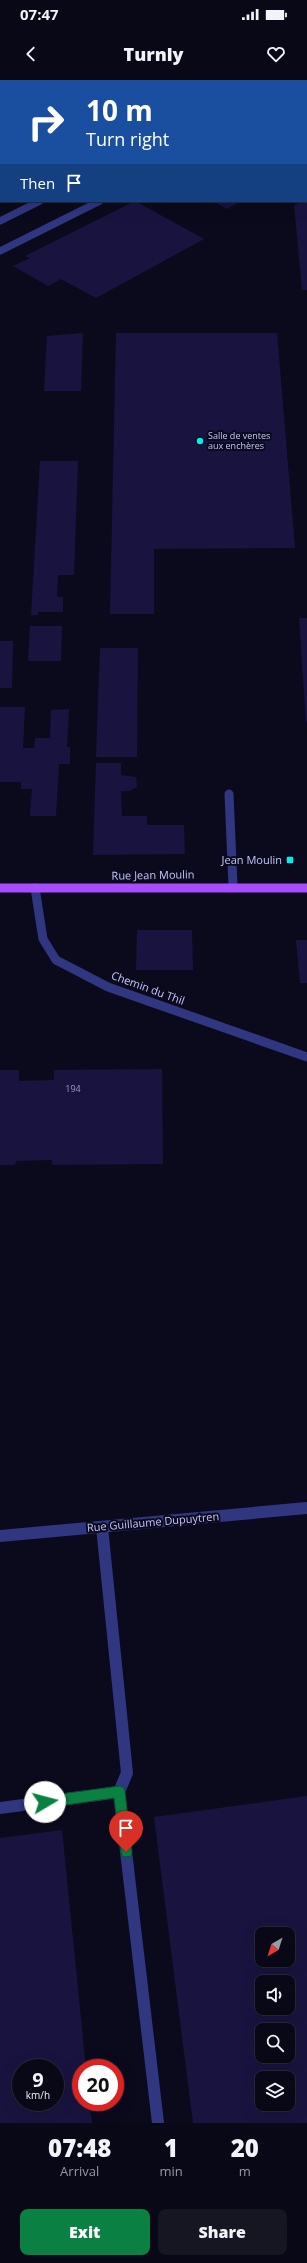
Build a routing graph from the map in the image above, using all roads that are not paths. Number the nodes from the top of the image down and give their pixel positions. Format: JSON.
{"nodes":[{"id":1,"x":38,"y":202,"type":"edge"},
{"id":2,"x":98,"y":202,"type":"edge"},
{"id":3,"x":0,"y":221,"type":"edge"},
{"id":4,"x":0,"y":251,"type":"edge"},
{"id":5,"x":229,"y":794,"type":"dead end"},
{"id":6,"x":233,"y":886,"type":"junction"},
{"id":7,"x":0,"y":888,"type":"edge"},
{"id":8,"x":35,"y":888,"type":"junction"},
{"id":9,"x":307,"y":888,"type":"edge"},
{"id":10,"x":307,"y":1057,"type":"edge"},
{"id":11,"x":307,"y":1508,"type":"edge"},
{"id":12,"x":102,"y":1527,"type":"junction"},
{"id":13,"x":0,"y":1536,"type":"edge"},
{"id":14,"x":120,"y":1792,"type":"junction"},
{"id":15,"x":0,"y":1808,"type":"edge"},
{"id":16,"x":158,"y":2123,"type":"edge"}],
"edges":[{"from":1,"to":3,"type":"street"},
{"from":2,"to":4,"type":"street"},
{"from":5,"to":6,"type":"street"},
{"from":6,"to":8,"type":"main road","name":"Rue Jean Moulin"},
{"from":6,"to":9,"type":"main road","name":"Rue Jean Moulin"},
{"from":7,"to":8,"type":"main road","name":"Rue Jean Moulin"},
{"from":8,"to":10,"type":"street","name":"Chemin du Thil"},
{"from":11,"to":12,"type":"street","name":"Rue Guillaume Dupuytren"},
{"from":12,"to":13,"type":"street","name":"Rue Guillaume Dupuytren"},
{"from":12,"to":14,"type":"street"},
{"from":14,"to":15,"type":"street"},
{"from":14,"to":16,"type":"street"}]}
